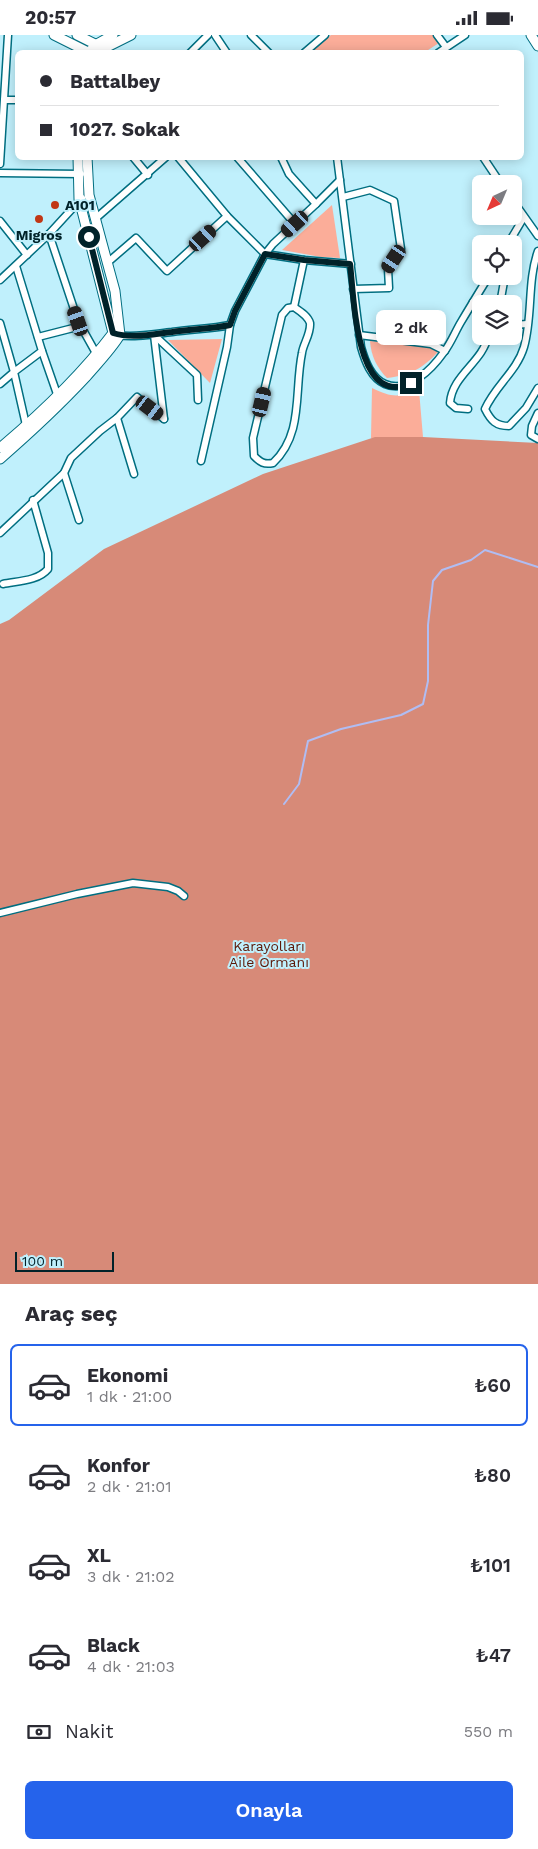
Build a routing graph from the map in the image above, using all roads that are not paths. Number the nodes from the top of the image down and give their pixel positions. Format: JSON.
{"nodes":[{"id":1,"x":8,"y":35,"type":"edge"},
{"id":2,"x":54,"y":35,"type":"edge"},
{"id":3,"x":77,"y":35,"type":"edge"},
{"id":4,"x":113,"y":35,"type":"edge"},
{"id":5,"x":131,"y":35,"type":"edge"},
{"id":6,"x":208,"y":35,"type":"edge"},
{"id":7,"x":215,"y":35,"type":"edge"},
{"id":8,"x":251,"y":35,"type":"edge"},
{"id":9,"x":325,"y":35,"type":"edge"},
{"id":10,"x":437,"y":35,"type":"edge"},
{"id":11,"x":465,"y":35,"type":"edge"},
{"id":12,"x":530,"y":35,"type":"edge"},
{"id":13,"x":538,"y":46,"type":"edge"},
{"id":14,"x":446,"y":47,"type":"junction"},
{"id":15,"x":100,"y":48,"type":"edge"},
{"id":16,"x":85,"y":50,"type":"edge"},
{"id":17,"x":193,"y":50,"type":"edge"},
{"id":18,"x":225,"y":50,"type":"edge"},
{"id":19,"x":266,"y":50,"type":"edge"},
{"id":20,"x":308,"y":50,"type":"edge"},
{"id":21,"x":442,"y":50,"type":"edge"},
{"id":22,"x":2,"y":92,"type":"edge"},
{"id":23,"x":4,"y":100,"type":"junction"},
{"id":24,"x":15,"y":100,"type":"edge"},
{"id":25,"x":1,"y":142,"type":"edge"},
{"id":26,"x":79,"y":160,"type":"edge"},
{"id":27,"x":85,"y":160,"type":"edge"},
{"id":28,"x":136,"y":160,"type":"edge"},
{"id":29,"x":163,"y":160,"type":"edge"},
{"id":30,"x":180,"y":160,"type":"edge"},
{"id":31,"x":240,"y":160,"type":"edge"},
{"id":32,"x":282,"y":160,"type":"edge"},
{"id":33,"x":337,"y":160,"type":"edge"},
{"id":34,"x":485,"y":160,"type":"edge"},
{"id":35,"x":0,"y":164,"type":"edge"},
{"id":36,"x":0,"y":173,"type":"edge"},
{"id":37,"x":82,"y":173,"type":"junction"},
{"id":38,"x":148,"y":175,"type":"junction"},
{"id":39,"x":495,"y":175,"type":"edge"},
{"id":40,"x":340,"y":180,"type":"junction"},
{"id":41,"x":88,"y":195,"type":"junction"},
{"id":42,"x":343,"y":197,"type":"junction"},
{"id":43,"x":79,"y":199,"type":"junction"},
{"id":44,"x":316,"y":204,"type":"junction"},
{"id":45,"x":522,"y":214,"type":"edge"},
{"id":46,"x":227,"y":216,"type":"junction"},
{"id":47,"x":524,"y":217,"type":"junction"},
{"id":48,"x":95,"y":219,"type":"junction"},
{"id":49,"x":0,"y":221,"type":"edge"},
{"id":50,"x":295,"y":224,"type":"junction"},
{"id":51,"x":49,"y":234,"type":"junction"},
{"id":52,"x":513,"y":235,"type":"edge"},
{"id":53,"x":538,"y":236,"type":"edge"},
{"id":54,"x":538,"y":251,"type":"edge"},
{"id":55,"x":265,"y":254,"type":"junction"},
{"id":56,"x":27,"y":255,"type":"junction"},
{"id":57,"x":304,"y":260,"type":"junction"},
{"id":58,"x":108,"y":263,"type":"junction"},
{"id":59,"x":350,"y":264,"type":"junction"},
{"id":60,"x":16,"y":266,"type":"junction"},
{"id":61,"x":0,"y":280,"type":"edge"},
{"id":62,"x":353,"y":289,"type":"junction"},
{"id":63,"x":472,"y":303,"type":"edge"},
{"id":64,"x":294,"y":307,"type":"junction"},
{"id":65,"x":0,"y":323,"type":"edge"},
{"id":66,"x":522,"y":324,"type":"edge"},
{"id":67,"x":528,"y":324,"type":"junction"},
{"id":68,"x":230,"y":325,"type":"junction"},
{"id":69,"x":81,"y":326,"type":"junction"},
{"id":70,"x":117,"y":334,"type":"junction"},
{"id":71,"x":154,"y":335,"type":"junction"},
{"id":72,"x":359,"y":335,"type":"junction"},
{"id":73,"x":38,"y":337,"type":"junction"},
{"id":74,"x":484,"y":345,"type":"edge"},
{"id":75,"x":42,"y":351,"type":"junction"},
{"id":76,"x":445,"y":351,"type":"junction"},
{"id":77,"x":97,"y":355,"type":"junction"},
{"id":78,"x":14,"y":373,"type":"junction"},
{"id":79,"x":0,"y":384,"type":"edge"},
{"id":80,"x":538,"y":388,"type":"edge"},
{"id":81,"x":57,"y":394,"type":"junction"},
{"id":82,"x":198,"y":401,"type":"dead end"},
{"id":83,"x":468,"y":409,"type":"dead end"},
{"id":84,"x":538,"y":413,"type":"edge"},
{"id":85,"x":117,"y":418,"type":"junction"},
{"id":86,"x":26,"y":425,"type":"junction"},
{"id":87,"x":538,"y":439,"type":"edge"},
{"id":88,"x":0,"y":448,"type":"edge"},
{"id":89,"x":0,"y":459,"type":"edge"},
{"id":90,"x":201,"y":461,"type":"dead end"},
{"id":91,"x":64,"y":473,"type":"junction"},
{"id":92,"x":134,"y":474,"type":"dead end"},
{"id":93,"x":33,"y":501,"type":"junction"},
{"id":94,"x":79,"y":520,"type":"dead end"},
{"id":95,"x":0,"y":533,"type":"edge"},
{"id":96,"x":3,"y":584,"type":"dead end"},
{"id":97,"x":184,"y":896,"type":"dead end"},
{"id":98,"x":0,"y":913,"type":"edge"}],
"edges":[{"from":1,"to":22,"type":"street"},
{"from":2,"to":16,"type":"street"},
{"from":3,"to":15,"type":"street"},
{"from":4,"to":15,"type":"street"},
{"from":5,"to":15,"type":"street"},
{"from":6,"to":17,"type":"street"},
{"from":7,"to":18,"type":"street"},
{"from":8,"to":19,"type":"street"},
{"from":9,"to":20,"type":"street"},
{"from":10,"to":14,"type":"street"},
{"from":11,"to":14,"type":"street"},
{"from":12,"to":13,"type":"street"},
{"from":14,"to":21,"type":"street"},
{"from":22,"to":23,"type":"street"},
{"from":23,"to":24,"type":"street"},
{"from":23,"to":25,"type":"street"},
{"from":25,"to":35,"type":"street"},
{"from":26,"to":37,"type":"street"},
{"from":27,"to":37,"type":"street"},
{"from":28,"to":38,"type":"street"},
{"from":29,"to":38,"type":"street"},
{"from":30,"to":46,"type":"street"},
{"from":31,"to":50,"type":"street"},
{"from":32,"to":44,"type":"street"},
{"from":33,"to":40,"type":"street"},
{"from":34,"to":39,"type":"street"},
{"from":36,"to":37,"type":"street"},
{"from":37,"to":41,"type":"street"},
{"from":37,"to":43,"type":"street"},
{"from":38,"to":48,"type":"street"},
{"from":40,"to":42,"type":"street"},
{"from":40,"to":44,"type":"street"},
{"from":41,"to":43,"type":"street"},
{"from":41,"to":48,"type":"street"},
{"from":42,"to":59,"type":"street"},
{"from":42,"to":62,"type":"street"},
{"from":43,"to":51,"type":"street"},
{"from":43,"to":70,"type":"street"},
{"from":44,"to":50,"type":"street"},
{"from":45,"to":47,"type":"street"},
{"from":46,"to":55,"type":"street"},
{"from":46,"to":58,"type":"street"},
{"from":47,"to":52,"type":"street"},
{"from":47,"to":53,"type":"street"},
{"from":48,"to":58,"type":"street"},
{"from":49,"to":56,"type":"street"},
{"from":50,"to":55,"type":"street"},
{"from":51,"to":56,"type":"street"},
{"from":51,"to":69,"type":"street"},
{"from":54,"to":67,"type":"street"},
{"from":55,"to":57,"type":"street"},
{"from":55,"to":68,"type":"street"},
{"from":56,"to":60,"type":"street"},
{"from":57,"to":59,"type":"street"},
{"from":57,"to":64,"type":"street"},
{"from":58,"to":70,"type":"street"},
{"from":59,"to":62,"type":"street"},
{"from":60,"to":61,"type":"street"},
{"from":60,"to":73,"type":"street"},
{"from":62,"to":72,"type":"street"},
{"from":63,"to":76,"type":"street"},
{"from":64,"to":64,"type":"street"},
{"from":65,"to":78,"type":"street"},
{"from":66,"to":67,"type":"street"},
{"from":67,"to":80,"type":"street"},
{"from":68,"to":71,"type":"street"},
{"from":68,"to":90,"type":"street"},
{"from":69,"to":73,"type":"street"},
{"from":69,"to":77,"type":"street"},
{"from":70,"to":71,"type":"street"},
{"from":70,"to":77,"type":"street"},
{"from":70,"to":89,"type":"street"},
{"from":71,"to":82,"type":"street"},
{"from":71,"to":85,"type":"street"},
{"from":72,"to":76,"type":"street"},
{"from":72,"to":76,"type":"street"},
{"from":73,"to":75,"type":"street"},
{"from":74,"to":83,"type":"street"},
{"from":75,"to":78,"type":"street"},
{"from":75,"to":81,"type":"street"},
{"from":77,"to":81,"type":"street"},
{"from":78,"to":79,"type":"street"},
{"from":78,"to":86,"type":"street"},
{"from":81,"to":86,"type":"street"},
{"from":84,"to":87,"type":"street"},
{"from":85,"to":91,"type":"street"},
{"from":85,"to":92,"type":"street"},
{"from":86,"to":88,"type":"street"},
{"from":91,"to":93,"type":"street"},
{"from":91,"to":94,"type":"street"},
{"from":93,"to":95,"type":"street"},
{"from":93,"to":96,"type":"street"},
{"from":97,"to":98,"type":"street"}]}
